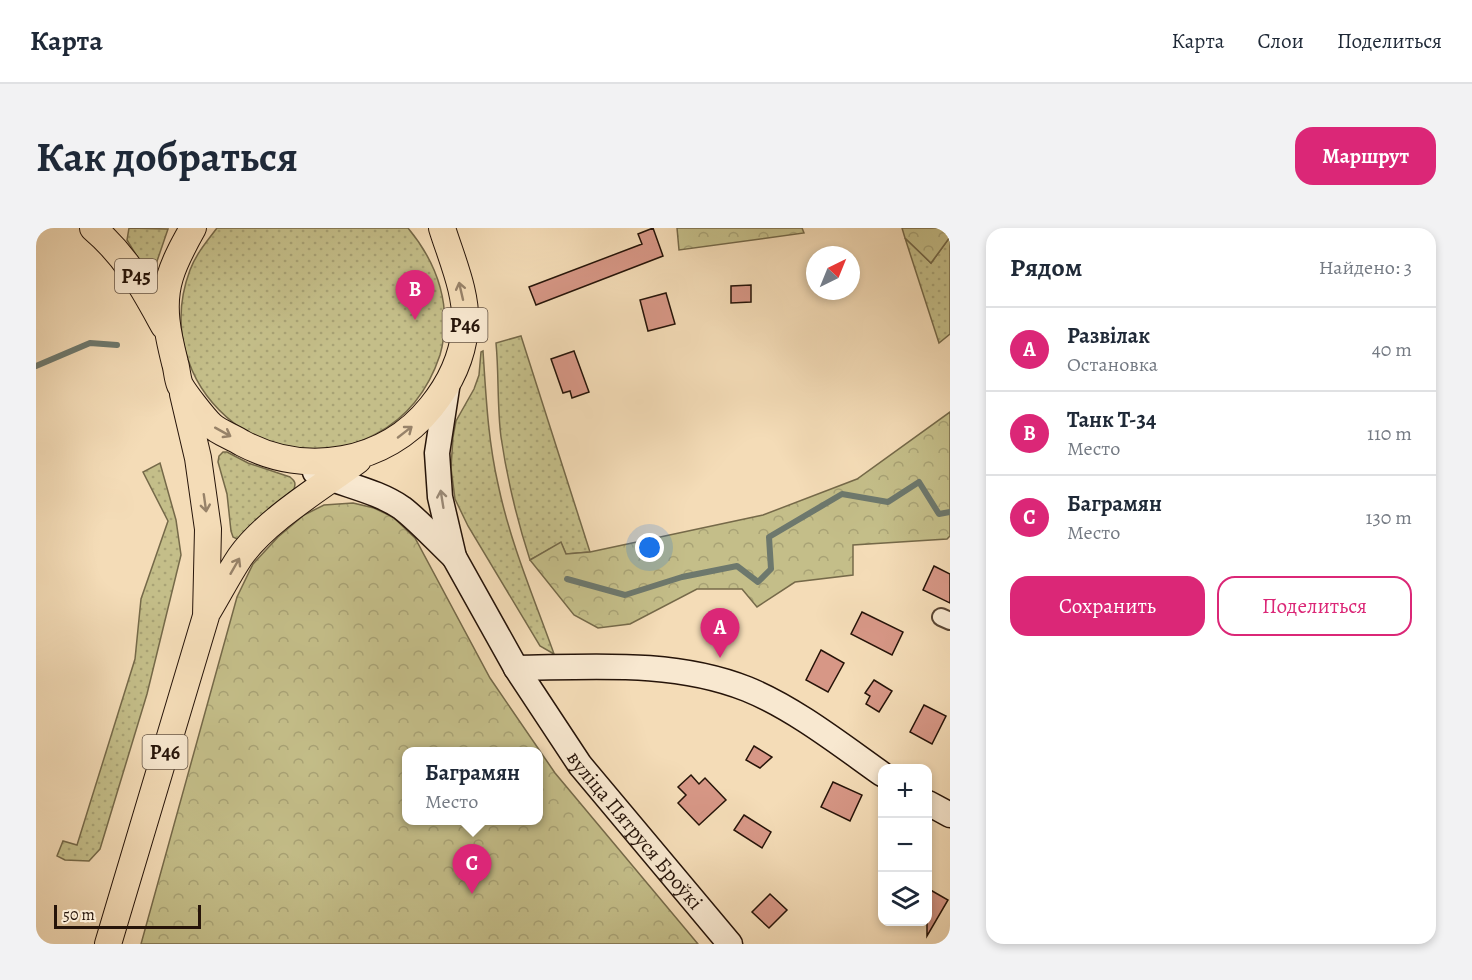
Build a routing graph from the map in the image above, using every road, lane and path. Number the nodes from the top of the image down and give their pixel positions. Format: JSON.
{"nodes":[{"id":1,"x":93,"y":228,"type":"edge"},
{"id":2,"x":433,"y":228,"type":"edge"},
{"id":3,"x":442,"y":228,"type":"edge"},
{"id":4,"x":186,"y":235,"type":"edge"},
{"id":5,"x":452,"y":260,"type":"junction"},
{"id":6,"x":168,"y":333,"type":"junction"},
{"id":7,"x":180,"y":385,"type":"junction"},
{"id":8,"x":447,"y":388,"type":"junction"},
{"id":9,"x":366,"y":454,"type":"junction"},
{"id":10,"x":290,"y":461,"type":"junction"},
{"id":11,"x":331,"y":480,"type":"junction"},
{"id":12,"x":454,"y":556,"type":"junction"},
{"id":13,"x":206,"y":616,"type":"junction"},
{"id":14,"x":516,"y":668,"type":"junction"},
{"id":15,"x":878,"y":771,"type":"edge"},
{"id":16,"x":932,"y":806,"type":"edge"},
{"id":17,"x":950,"y":815,"type":"edge"},
{"id":18,"x":720,"y":938,"type":"edge"},
{"id":19,"x":108,"y":944,"type":"edge"}],
"edges":[{"from":1,"to":6,"type":"main road","number":"Р45"},
{"from":2,"to":5,"type":"main road","number":"Р46"},
{"from":3,"to":5,"type":"main road","number":"Р46"},
{"from":4,"to":6,"type":"main road","number":"Р46"},
{"from":8,"to":5,"type":"main road","number":"Р46","one_way":true},
{"from":6,"to":7,"type":"main road","number":"Р46"},
{"from":7,"to":10,"type":"main road","number":"Р46","one_way":true},
{"from":7,"to":13,"type":"main road","number":"Р46","one_way":true},
{"from":9,"to":8,"type":"main road","number":"Р46","one_way":true},
{"from":12,"to":8,"type":"main road","name":"вуліца Пятруся Броўкі","one_way":true},
{"from":9,"to":10,"type":"main road","number":"Р46"},
{"from":9,"to":11,"type":"main road","number":"Р46"},
{"from":10,"to":11,"type":"main road","name":"вуліца Пятруся Броўкі"},
{"from":11,"to":12,"type":"main road","name":"вуліца Пятруся Броўкі"},
{"from":13,"to":11,"type":"main road","number":"Р46","one_way":true},
{"from":12,"to":14,"type":"main road","name":"вуліца Пятруся Броўкі"},
{"from":13,"to":19,"type":"main road","number":"Р46"},
{"from":14,"to":15,"type":"main road"},
{"from":14,"to":18,"type":"main road","name":"вуліца Пятруся Броўкі"},
{"from":16,"to":17,"type":"main road"}]}
